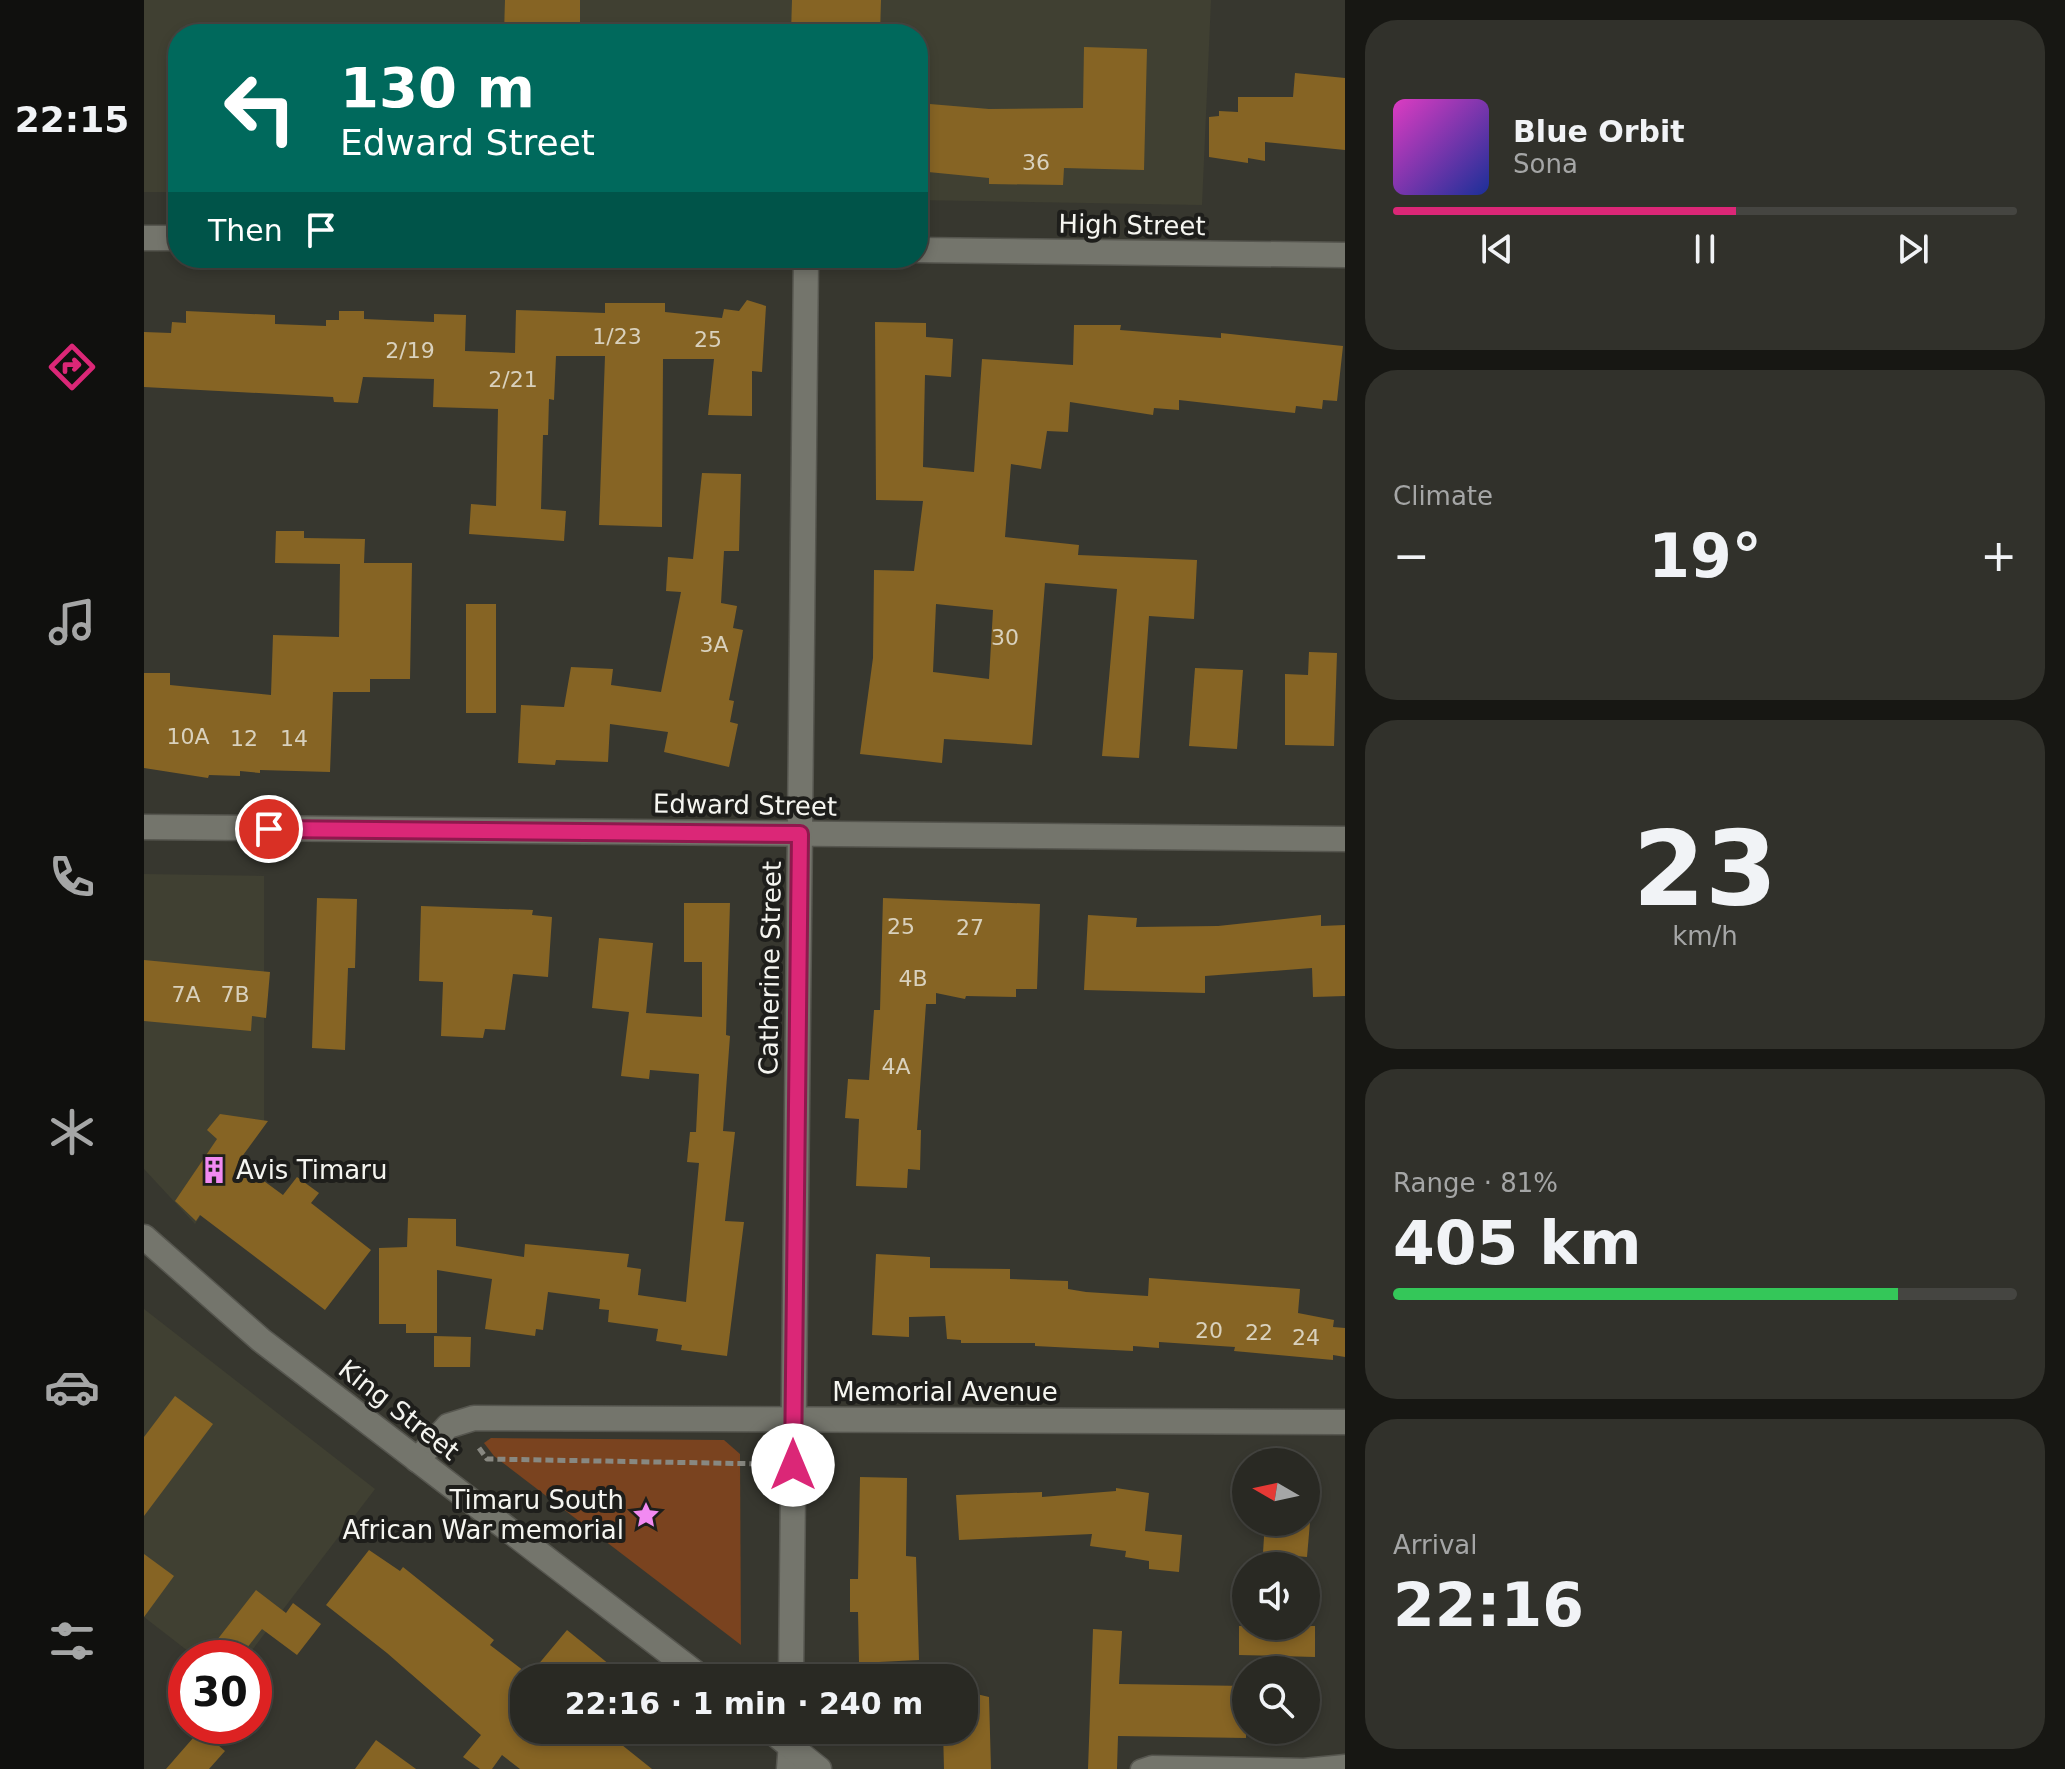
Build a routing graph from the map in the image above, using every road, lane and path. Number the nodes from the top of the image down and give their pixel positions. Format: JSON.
{"nodes":[{"id":1,"x":144,"y":238,"type":"edge"},
{"id":2,"x":168,"y":238,"type":"edge"},
{"id":3,"x":928,"y":250,"type":"edge"},
{"id":4,"x":1345,"y":255,"type":"edge"},
{"id":5,"x":806,"y":268,"type":"edge"},
{"id":6,"x":144,"y":827,"type":"edge"},
{"id":7,"x":800,"y":834,"type":"junction"},
{"id":8,"x":1345,"y":839,"type":"edge"},
{"id":9,"x":144,"y":1237,"type":"edge"},
{"id":10,"x":793,"y":1419,"type":"junction"},
{"id":11,"x":1345,"y":1422,"type":"edge"},
{"id":12,"x":479,"y":1448,"type":"dead end"},
{"id":13,"x":417,"y":1460,"type":"junction"},
{"id":14,"x":793,"y":1465,"type":"junction"},
{"id":15,"x":684,"y":1664,"type":"edge"},
{"id":16,"x":791,"y":1664,"type":"edge"},
{"id":17,"x":791,"y":1749,"type":"edge"},
{"id":18,"x":1345,"y":1764,"type":"edge"},
{"id":19,"x":819,"y":1769,"type":"edge"},
{"id":20,"x":1140,"y":1769,"type":"edge"}],
"edges":[{"from":1,"to":2,"type":"street"},
{"from":3,"to":4,"type":"street","name":"High Street"},
{"from":5,"to":7,"type":"street","name":"Catherine Street"},
{"from":6,"to":7,"type":"street","name":"Edward Street"},
{"from":7,"to":8,"type":"street","name":"Edward Street"},
{"from":7,"to":10,"type":"street","name":"Catherine Street"},
{"from":9,"to":13,"type":"street","name":"King Street"},
{"from":10,"to":11,"type":"street","name":"Memorial Avenue"},
{"from":10,"to":13,"type":"street","name":"Memorial Avenue"},
{"from":10,"to":14,"type":"street","name":"Catherine Street"},
{"from":12,"to":14,"type":"path"},
{"from":13,"to":15,"type":"street","name":"King Street"},
{"from":14,"to":16,"type":"street","name":"Catherine Street"},
{"from":17,"to":19,"type":"street"},
{"from":18,"to":20,"type":"lane"}]}
